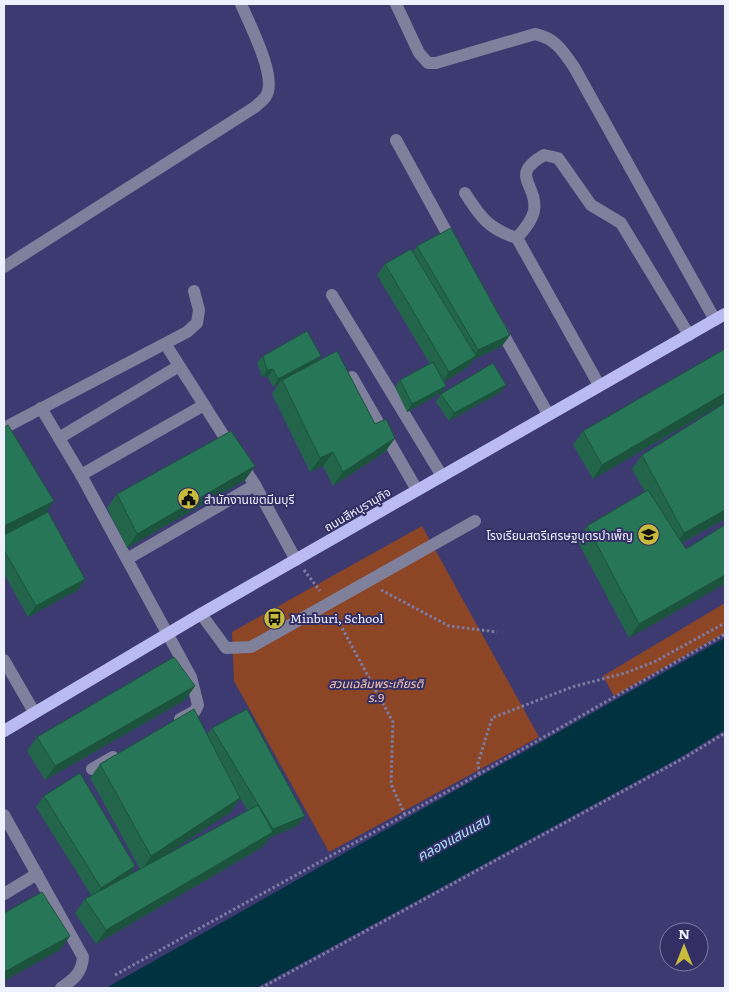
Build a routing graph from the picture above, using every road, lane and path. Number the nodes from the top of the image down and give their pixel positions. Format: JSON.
{"nodes":[{"id":1,"x":240,"y":4,"type":"edge"},
{"id":2,"x":396,"y":4,"type":"edge"},
{"id":3,"x":396,"y":140,"type":"dead end"},
{"id":4,"x":465,"y":193,"type":"dead end"},
{"id":5,"x":517,"y":238,"type":"junction"},
{"id":6,"x":458,"y":252,"type":"edge"},
{"id":7,"x":4,"y":267,"type":"edge"},
{"id":8,"x":194,"y":291,"type":"dead end"},
{"id":9,"x":332,"y":295,"type":"dead end"},
{"id":10,"x":491,"y":312,"type":"edge"},
{"id":11,"x":720,"y":317,"type":"edge"},
{"id":12,"x":689,"y":335,"type":"junction"},
{"id":13,"x":166,"y":345,"type":"junction"},
{"id":14,"x":179,"y":366,"type":"junction"},
{"id":15,"x":352,"y":377,"type":"edge"},
{"id":16,"x":599,"y":385,"type":"junction"},
{"id":17,"x":204,"y":405,"type":"junction"},
{"id":18,"x":41,"y":408,"type":"junction"},
{"id":19,"x":548,"y":414,"type":"junction"},
{"id":20,"x":4,"y":428,"type":"edge"},
{"id":21,"x":59,"y":438,"type":"junction"},
{"id":22,"x":81,"y":475,"type":"junction"},
{"id":23,"x":442,"y":476,"type":"junction"},
{"id":24,"x":255,"y":485,"type":"junction"},
{"id":25,"x":417,"y":490,"type":"junction"},
{"id":26,"x":475,"y":521,"type":"dead end"},
{"id":27,"x":126,"y":559,"type":"junction"},
{"id":28,"x":296,"y":560,"type":"junction"},
{"id":29,"x":365,"y":582,"type":"junction"},
{"id":30,"x":328,"y":603,"type":"junction"},
{"id":31,"x":201,"y":614,"type":"junction"},
{"id":32,"x":725,"y":624,"type":"edge"},
{"id":33,"x":497,"y":632,"type":"dead end"},
{"id":34,"x":168,"y":634,"type":"junction"},
{"id":35,"x":725,"y":634,"type":"edge"},
{"id":36,"x":4,"y":660,"type":"edge"},
{"id":37,"x":34,"y":712,"type":"junction"},
{"id":38,"x":169,"y":725,"type":"edge"},
{"id":39,"x":4,"y":731,"type":"edge"},
{"id":40,"x":725,"y":733,"type":"edge"},
{"id":41,"x":126,"y":750,"type":"edge"},
{"id":42,"x":92,"y":769,"type":"dead end"},
{"id":43,"x":479,"y":774,"type":"junction"},
{"id":44,"x":405,"y":815,"type":"junction"},
{"id":45,"x":4,"y":818,"type":"edge"},
{"id":46,"x":37,"y":874,"type":"junction"},
{"id":47,"x":4,"y":894,"type":"edge"},
{"id":48,"x":115,"y":975,"type":"dead end"},
{"id":49,"x":61,"y":988,"type":"edge"},
{"id":50,"x":262,"y":988,"type":"edge"}],
"edges":[{"from":1,"to":7,"type":"street"},
{"from":2,"to":11,"type":"street"},
{"from":3,"to":6,"type":"street"},
{"from":4,"to":5,"type":"street"},
{"from":5,"to":12,"type":"street"},
{"from":5,"to":16,"type":"street"},
{"from":8,"to":13,"type":"street"},
{"from":9,"to":23,"type":"street"},
{"from":10,"to":19,"type":"street"},
{"from":11,"to":12,"type":"main road","name":"ถนนสีหบุรานุกิจ"},
{"from":12,"to":16,"type":"main road","name":"ถนนสีหบุรานุกิจ"},
{"from":13,"to":14,"type":"street"},
{"from":13,"to":18,"type":"street"},
{"from":14,"to":17,"type":"street"},
{"from":14,"to":21,"type":"street"},
{"from":15,"to":25,"type":"street"},
{"from":16,"to":19,"type":"main road","name":"ถนนสีหบุรานุกิจ"},
{"from":17,"to":22,"type":"street"},
{"from":17,"to":24,"type":"street"},
{"from":18,"to":20,"type":"street"},
{"from":18,"to":21,"type":"street"},
{"from":19,"to":23,"type":"main road","name":"ถนนสีหบุรานุกิจ"},
{"from":21,"to":22,"type":"street"},
{"from":22,"to":27,"type":"street"},
{"from":23,"to":25,"type":"main road","name":"ถนนสีหบุรานุกิจ"},
{"from":24,"to":27,"type":"street"},
{"from":24,"to":28,"type":"street"},
{"from":25,"to":28,"type":"main road","name":"ถนนสีหบุรานุกิจ"},
{"from":26,"to":29,"type":"street"},
{"from":27,"to":34,"type":"street"},
{"from":28,"to":30,"type":"path"},
{"from":28,"to":31,"type":"main road","name":"ถนนสีหบุรานุกิจ"},
{"from":29,"to":30,"type":"street"},
{"from":29,"to":33,"type":"path"},
{"from":30,"to":31,"type":"street"},
{"from":30,"to":44,"type":"path"},
{"from":31,"to":34,"type":"main road","name":"ถนนสีหบุรานุกิจ"},
{"from":32,"to":43,"type":"path"},
{"from":34,"to":37,"type":"main road","name":"ถนนสีหบุรานุกิจ"},
{"from":34,"to":38,"type":"street"},
{"from":35,"to":43,"type":"path"},
{"from":36,"to":37,"type":"street"},
{"from":37,"to":39,"type":"main road","name":"ถนนสีหบุรานุกิจ"},
{"from":40,"to":50,"type":"path"},
{"from":41,"to":42,"type":"street"},
{"from":43,"to":44,"type":"path"},
{"from":44,"to":48,"type":"path"},
{"from":45,"to":46,"type":"street"},
{"from":46,"to":47,"type":"street"},
{"from":46,"to":49,"type":"street"}]}
